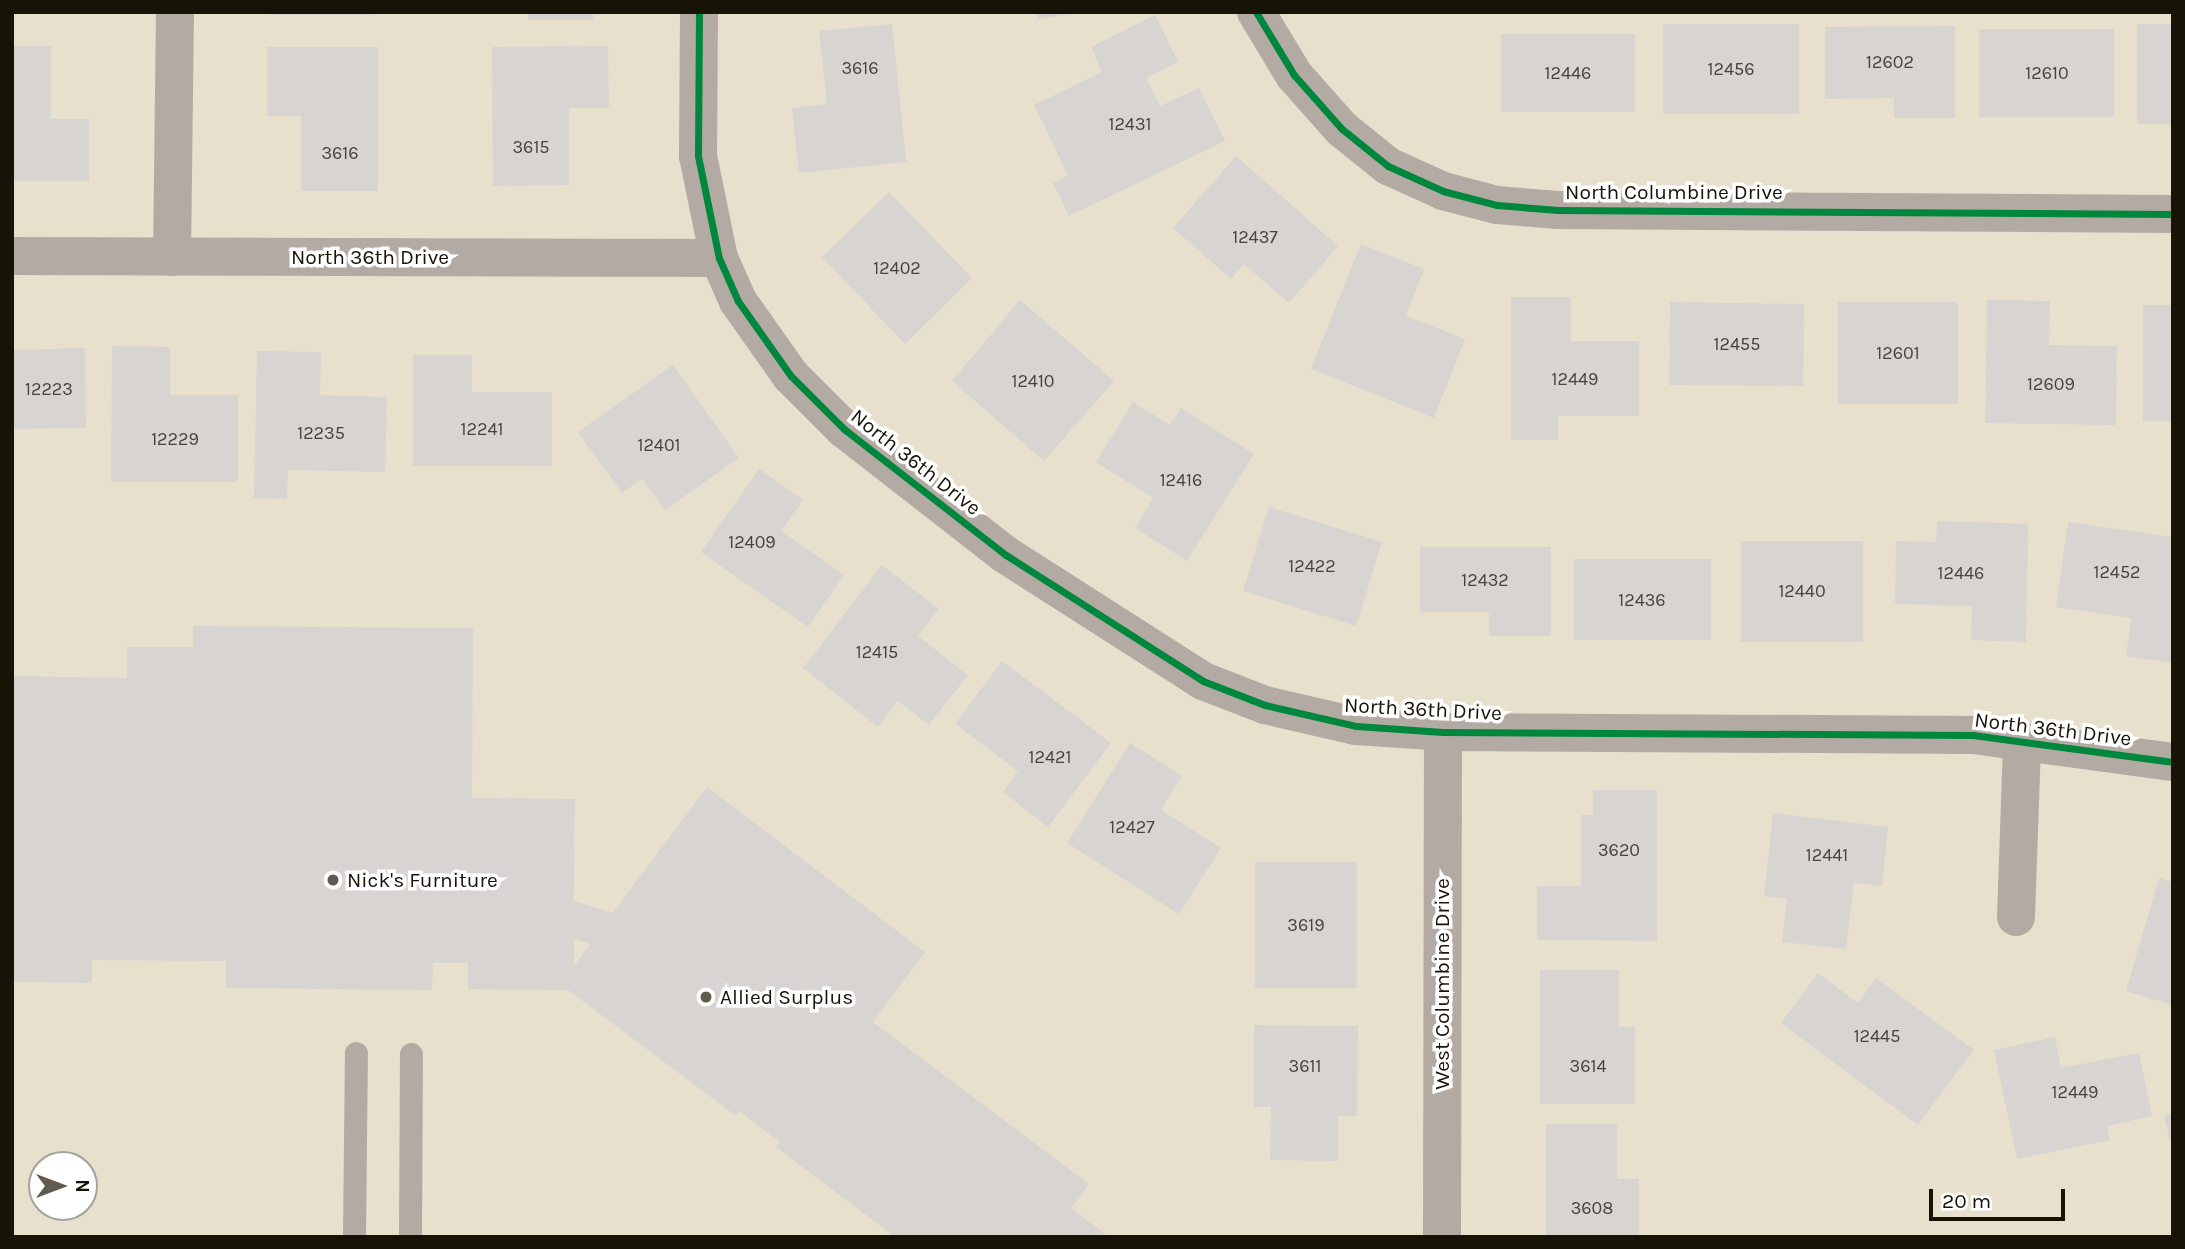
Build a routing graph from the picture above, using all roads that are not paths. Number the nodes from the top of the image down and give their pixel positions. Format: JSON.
{"nodes":[{"id":1,"x":175,"y":12,"type":"edge"},
{"id":2,"x":699,"y":12,"type":"edge"},
{"id":3,"x":1256,"y":12,"type":"edge"},
{"id":4,"x":2173,"y":214,"type":"edge"},
{"id":5,"x":12,"y":256,"type":"edge"},
{"id":6,"x":172,"y":257,"type":"junction"},
{"id":7,"x":719,"y":258,"type":"junction"},
{"id":8,"x":1443,"y":732,"type":"junction"},
{"id":9,"x":2022,"y":741,"type":"junction"},
{"id":10,"x":2173,"y":762,"type":"edge"},
{"id":11,"x":2016,"y":917,"type":"dead end"},
{"id":12,"x":356,"y":1053,"type":"dead end"},
{"id":13,"x":411,"y":1055,"type":"dead end"},
{"id":14,"x":354,"y":1237,"type":"edge"},
{"id":15,"x":410,"y":1237,"type":"edge"},
{"id":16,"x":1442,"y":1237,"type":"edge"}],
"edges":[{"from":1,"to":6,"type":"street"},
{"from":2,"to":7,"type":"street"},
{"from":3,"to":4,"type":"street","name":"North Columbine Drive"},
{"from":5,"to":6,"type":"street","name":"North 36th Drive"},
{"from":6,"to":7,"type":"street","name":"North 36th Drive"},
{"from":7,"to":8,"type":"street","name":"North 36th Drive"},
{"from":8,"to":9,"type":"street","name":"North 36th Drive"},
{"from":8,"to":16,"type":"street","name":"West Columbine Drive"},
{"from":9,"to":10,"type":"street","name":"North 36th Drive"},
{"from":9,"to":11,"type":"street","name":"North 36th Drive"},
{"from":12,"to":14,"type":"lane"},
{"from":13,"to":15,"type":"lane"}]}
